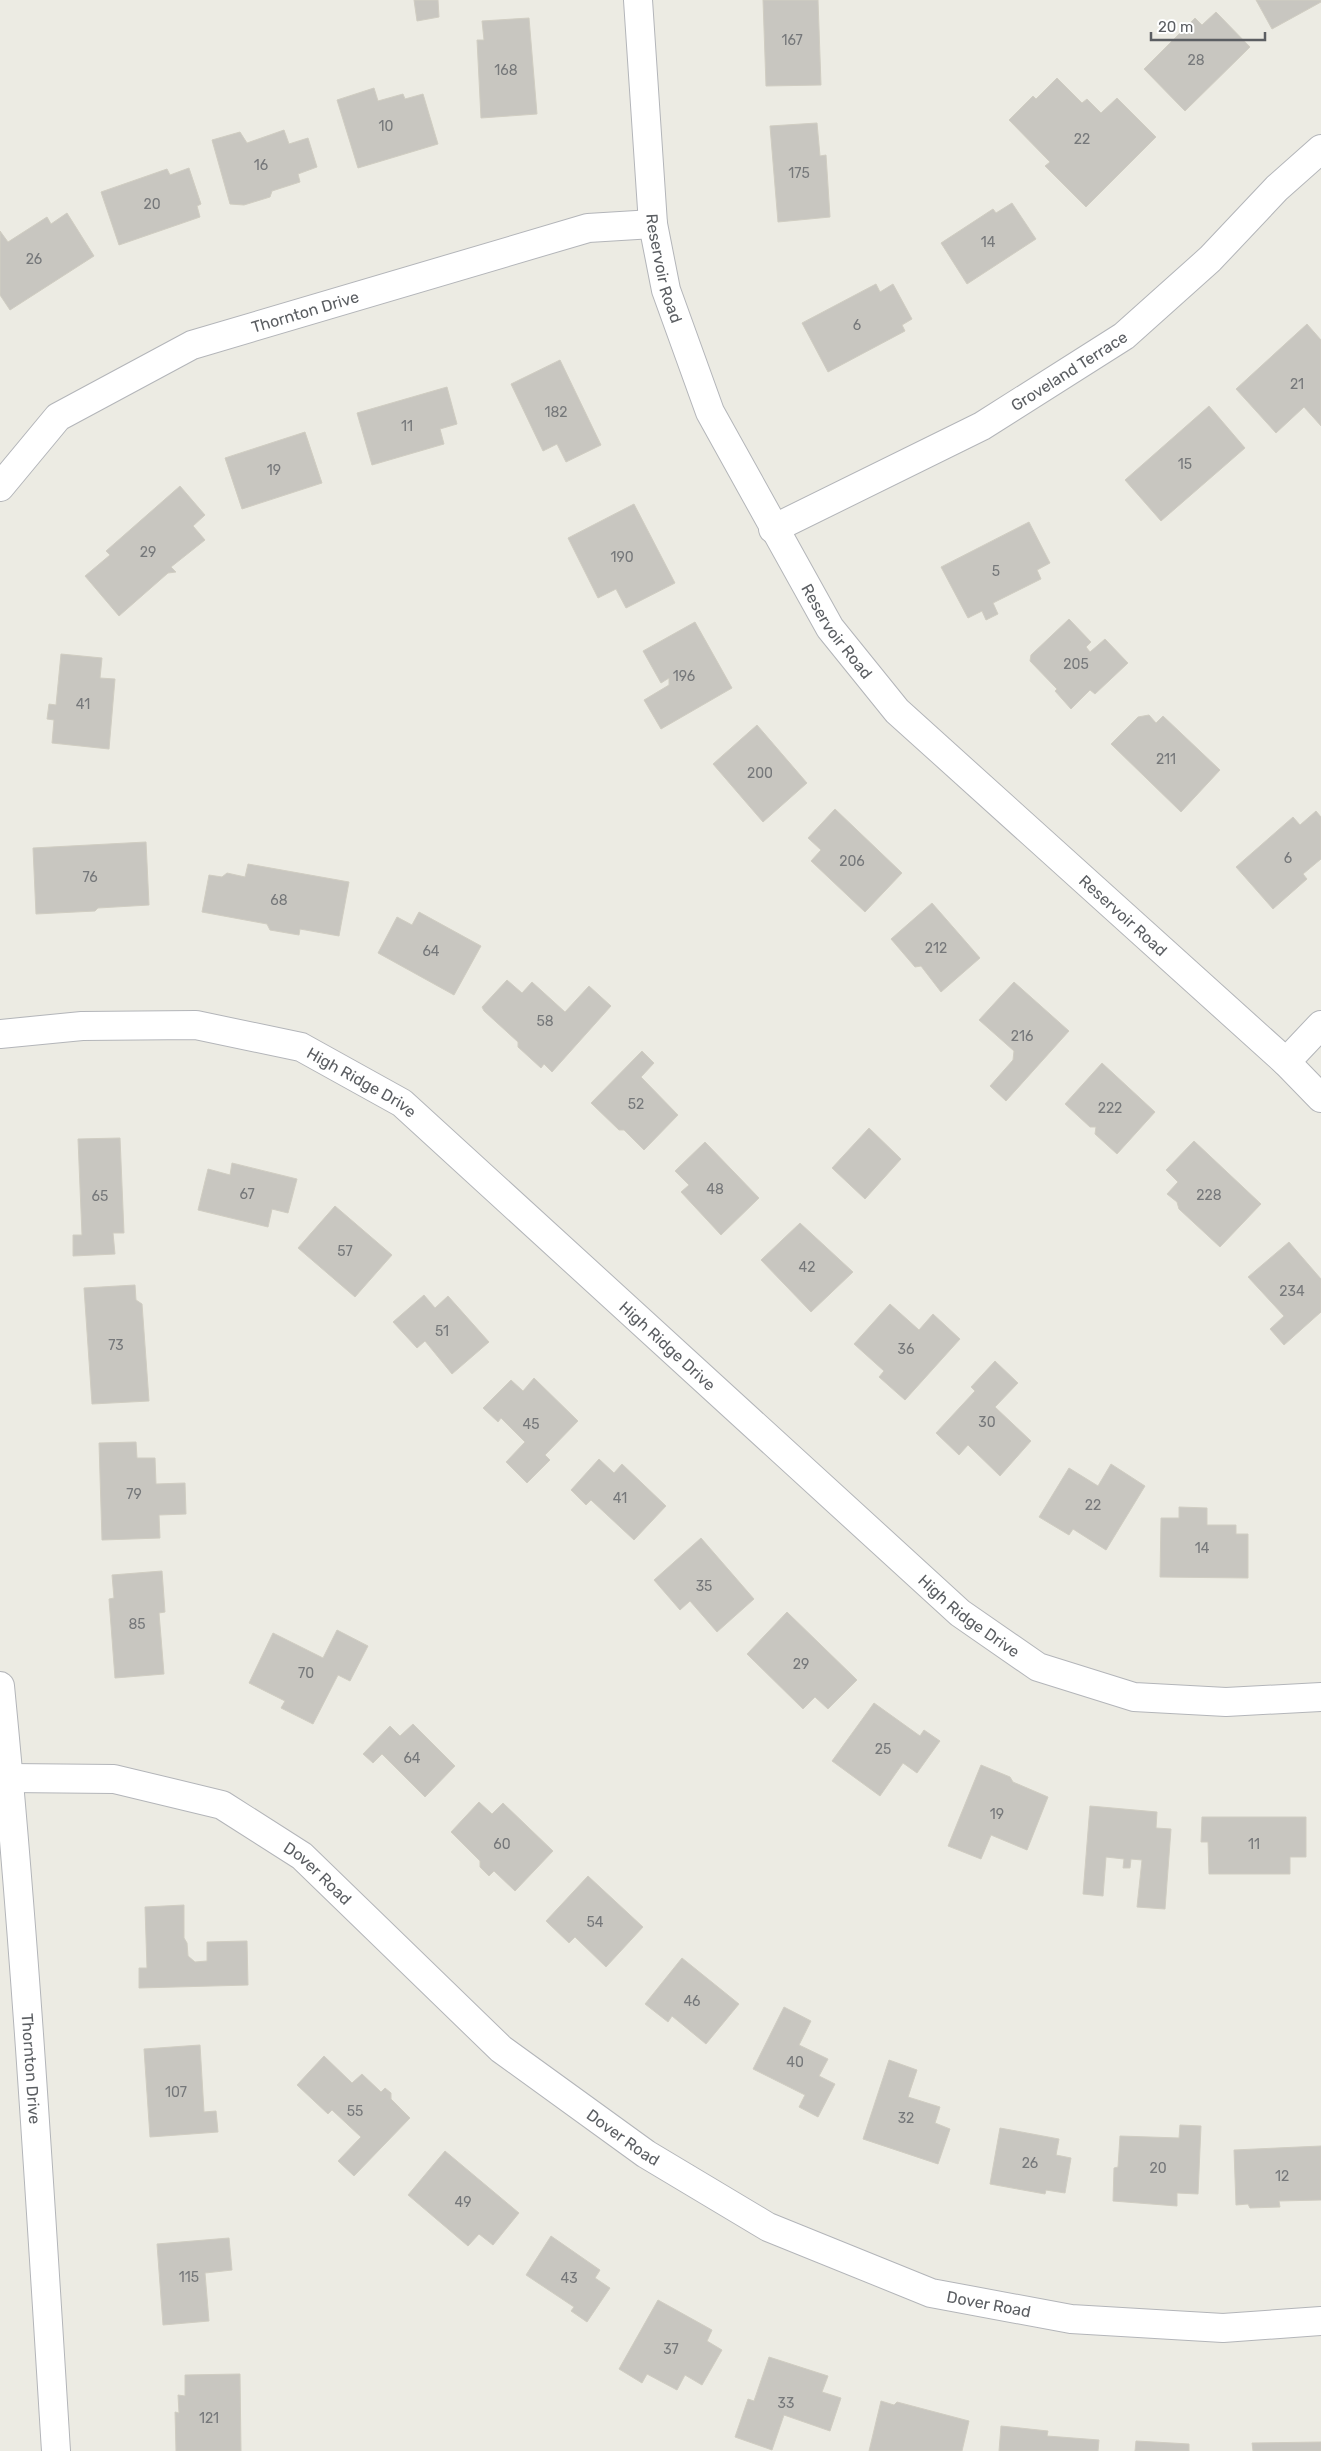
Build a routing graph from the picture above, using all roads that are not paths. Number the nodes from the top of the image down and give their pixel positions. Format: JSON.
{"nodes":[{"id":1,"x":638,"y":0,"type":"edge"},
{"id":2,"x":1321,"y":149,"type":"edge"},
{"id":3,"x":654,"y":224,"type":"junction"},
{"id":4,"x":0,"y":487,"type":"edge"},
{"id":5,"x":773,"y":529,"type":"junction"},
{"id":6,"x":1321,"y":1025,"type":"edge"},
{"id":7,"x":0,"y":1034,"type":"edge"},
{"id":8,"x":1286,"y":1062,"type":"junction"},
{"id":9,"x":1321,"y":1098,"type":"edge"},
{"id":10,"x":0,"y":1686,"type":"edge"},
{"id":11,"x":1321,"y":1697,"type":"edge"},
{"id":12,"x":9,"y":1778,"type":"junction"},
{"id":13,"x":1321,"y":2321,"type":"edge"},
{"id":14,"x":56,"y":2451,"type":"edge"}],
"edges":[{"from":1,"to":3,"type":"street","name":"Reservoir Road"},
{"from":2,"to":5,"type":"street","name":"Groveland Terrace"},
{"from":3,"to":4,"type":"street","name":"Thornton Drive"},
{"from":3,"to":5,"type":"street","name":"Reservoir Road"},
{"from":5,"to":8,"type":"street","name":"Reservoir Road"},
{"from":6,"to":8,"type":"street"},
{"from":7,"to":11,"type":"street","name":"High Ridge Drive"},
{"from":8,"to":9,"type":"street","name":"Reservoir Road"},
{"from":10,"to":12,"type":"street","name":"Thornton Drive"},
{"from":12,"to":13,"type":"street","name":"Dover Road"},
{"from":12,"to":14,"type":"street","name":"Thornton Drive"}]}
